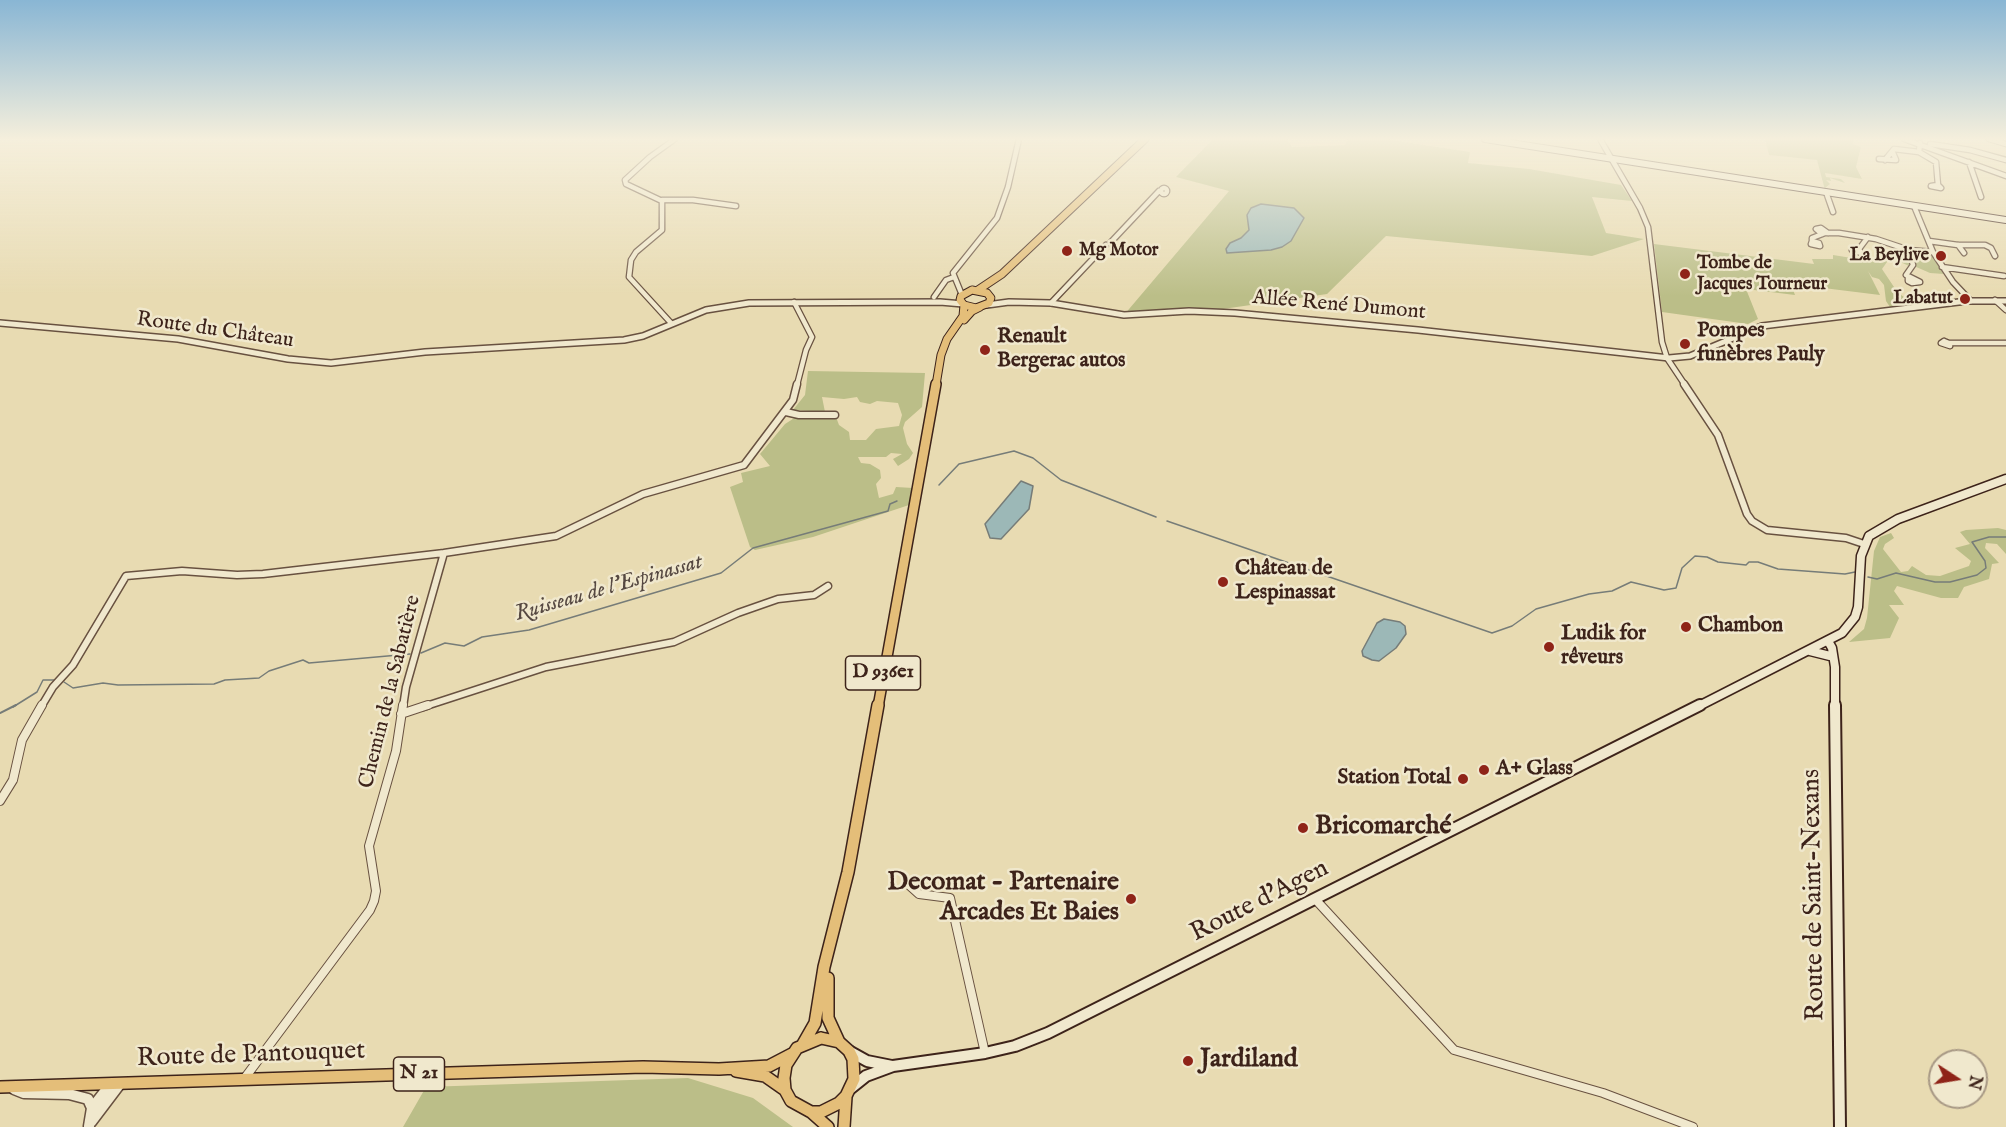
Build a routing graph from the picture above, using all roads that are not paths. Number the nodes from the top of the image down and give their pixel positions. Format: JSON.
{"nodes":[{"id":1,"x":1160,"y":191,"type":"dead end"},
{"id":2,"x":643,"y":192,"type":"edge"},
{"id":3,"x":1006,"y":192,"type":"edge"},
{"id":4,"x":1090,"y":192,"type":"edge"},
{"id":5,"x":1092,"y":192,"type":"edge"},
{"id":6,"x":1630,"y":192,"type":"edge"},
{"id":7,"x":1826,"y":192,"type":"joint"},
{"id":8,"x":1979,"y":192,"type":"edge"},
{"id":9,"x":1981,"y":197,"type":"dead end"},
{"id":10,"x":662,"y":200,"type":"junction"},
{"id":11,"x":736,"y":206,"type":"dead end"},
{"id":12,"x":1914,"y":206,"type":"junction"},
{"id":13,"x":1833,"y":212,"type":"dead end"},
{"id":14,"x":2006,"y":220,"type":"edge"},
{"id":15,"x":1868,"y":237,"type":"junction"},
{"id":16,"x":1812,"y":241,"type":"dead end"},
{"id":17,"x":1929,"y":241,"type":"junction"},
{"id":18,"x":1958,"y":245,"type":"junction"},
{"id":19,"x":1859,"y":249,"type":"dead end"},
{"id":20,"x":1909,"y":250,"type":"junction"},
{"id":21,"x":1933,"y":252,"type":"junction"},
{"id":22,"x":1964,"y":253,"type":"dead end"},
{"id":23,"x":1995,"y":256,"type":"dead end"},
{"id":24,"x":1942,"y":267,"type":"junction"},
{"id":25,"x":2004,"y":276,"type":"dead end"},
{"id":26,"x":1908,"y":277,"type":"dead end"},
{"id":27,"x":954,"y":278,"type":"junction"},
{"id":28,"x":959,"y":284,"type":"junction"},
{"id":29,"x":977,"y":290,"type":"junction"},
{"id":30,"x":989,"y":295,"type":"junction"},
{"id":31,"x":933,"y":297,"type":"dead end"},
{"id":32,"x":963,"y":300,"type":"junction"},
{"id":33,"x":1995,"y":300,"type":"junction"},
{"id":34,"x":1971,"y":301,"type":"junction"},
{"id":35,"x":2006,"y":301,"type":"edge"},
{"id":36,"x":1009,"y":302,"type":"junction"},
{"id":37,"x":794,"y":303,"type":"junction"},
{"id":38,"x":1052,"y":303,"type":"junction"},
{"id":39,"x":983,"y":306,"type":"junction"},
{"id":40,"x":2006,"y":310,"type":"edge"},
{"id":41,"x":0,"y":323,"type":"edge"},
{"id":42,"x":671,"y":323,"type":"junction"},
{"id":43,"x":1949,"y":343,"type":"dead end"},
{"id":44,"x":2006,"y":343,"type":"edge"},
{"id":45,"x":1667,"y":358,"type":"junction"},
{"id":46,"x":786,"y":412,"type":"junction"},
{"id":47,"x":835,"y":415,"type":"dead end"},
{"id":48,"x":2006,"y":478,"type":"edge"},
{"id":49,"x":1864,"y":544,"type":"junction"},
{"id":50,"x":444,"y":553,"type":"junction"},
{"id":51,"x":828,"y":586,"type":"dead end"},
{"id":52,"x":1826,"y":642,"type":"junction"},
{"id":53,"x":1809,"y":651,"type":"junction"},
{"id":54,"x":1832,"y":659,"type":"junction"},
{"id":55,"x":401,"y":714,"type":"junction"},
{"id":56,"x":0,"y":801,"type":"edge"},
{"id":57,"x":909,"y":885,"type":"dead end"},
{"id":58,"x":1315,"y":899,"type":"junction"},
{"id":59,"x":803,"y":1044,"type":"junction"},
{"id":60,"x":844,"y":1047,"type":"junction"},
{"id":61,"x":985,"y":1053,"type":"junction"},
{"id":62,"x":792,"y":1054,"type":"junction"},
{"id":63,"x":893,"y":1066,"type":"junction"},
{"id":64,"x":719,"y":1069,"type":"junction"},
{"id":65,"x":242,"y":1081,"type":"junction"},
{"id":66,"x":115,"y":1085,"type":"junction"},
{"id":67,"x":5,"y":1087,"type":"edge"},
{"id":68,"x":785,"y":1090,"type":"junction"},
{"id":69,"x":848,"y":1092,"type":"junction"},
{"id":70,"x":92,"y":1108,"type":"junction"},
{"id":71,"x":811,"y":1112,"type":"junction"},
{"id":72,"x":88,"y":1126,"type":"edge"},
{"id":73,"x":828,"y":1127,"type":"edge"},
{"id":74,"x":844,"y":1127,"type":"edge"},
{"id":75,"x":1693,"y":1127,"type":"edge"},
{"id":76,"x":1840,"y":1127,"type":"edge"}],
"edges":[{"from":1,"to":38,"type":"street"},
{"from":2,"to":10,"type":"street"},
{"from":3,"to":27,"type":"street"},
{"from":4,"to":29,"type":"main road"},
{"from":5,"to":30,"type":"main road"},
{"from":6,"to":45,"type":"street"},
{"from":7,"to":12,"type":"main road"},
{"from":7,"to":13,"type":"street"},
{"from":8,"to":9,"type":"street"},
{"from":10,"to":11,"type":"street"},
{"from":10,"to":42,"type":"street"},
{"from":12,"to":14,"type":"main road"},
{"from":12,"to":17,"type":"street"},
{"from":15,"to":16,"type":"street"},
{"from":15,"to":19,"type":"street"},
{"from":15,"to":20,"type":"street"},
{"from":17,"to":18,"type":"street"},
{"from":17,"to":21,"type":"street"},
{"from":18,"to":22,"type":"street"},
{"from":18,"to":23,"type":"street"},
{"from":20,"to":21,"type":"street"},
{"from":20,"to":26,"type":"street"},
{"from":21,"to":24,"type":"street"},
{"from":24,"to":25,"type":"street"},
{"from":24,"to":34,"type":"street"},
{"from":27,"to":28,"type":"street"},
{"from":27,"to":31,"type":"street"},
{"from":28,"to":29,"type":"street"},
{"from":28,"to":32,"type":"street"},
{"from":29,"to":30,"type":"main road"},
{"from":29,"to":32,"type":"main road"},
{"from":30,"to":36,"type":"street","name":"Allée René Dumont"},
{"from":30,"to":39,"type":"main road"},
{"from":32,"to":37,"type":"street","name":"Route du Château"},
{"from":32,"to":39,"type":"main road"},
{"from":32,"to":59,"type":"main road","number":"D 936e1"},
{"from":33,"to":34,"type":"street","name":"Allée René Dumont"},
{"from":33,"to":35,"type":"street","name":"Allée René Dumont"},
{"from":33,"to":40,"type":"street"},
{"from":34,"to":45,"type":"street","name":"Allée René Dumont"},
{"from":36,"to":38,"type":"street","name":"Allée René Dumont"},
{"from":36,"to":39,"type":"street","name":"Allée René Dumont"},
{"from":37,"to":42,"type":"street","name":"Route du Château"},
{"from":37,"to":46,"type":"street"},
{"from":38,"to":45,"type":"street","name":"Allée René Dumont"},
{"from":39,"to":60,"type":"main road","number":"D 936e1"},
{"from":41,"to":42,"type":"street","name":"Route du Château"},
{"from":43,"to":44,"type":"street"},
{"from":45,"to":49,"type":"street"},
{"from":46,"to":47,"type":"street"},
{"from":46,"to":50,"type":"street"},
{"from":48,"to":49,"type":"main road"},
{"from":49,"to":52,"type":"main road","name":"Route d'Agen"},
{"from":50,"to":55,"type":"street","name":"Chemin de la Sabatière"},
{"from":50,"to":56,"type":"street"},
{"from":51,"to":55,"type":"street"},
{"from":52,"to":53,"type":"main road","name":"Route d'Agen"},
{"from":52,"to":54,"type":"main road","name":"Route de Saint-Nexans"},
{"from":53,"to":54,"type":"main road"},
{"from":53,"to":58,"type":"main road","name":"Route d'Agen"},
{"from":54,"to":76,"type":"main road","name":"Route de Saint-Nexans"},
{"from":55,"to":65,"type":"street","name":"Chemin de la Sabatière"},
{"from":57,"to":61,"type":"street"},
{"from":58,"to":61,"type":"main road","name":"Route d'Agen"},
{"from":58,"to":75,"type":"street"},
{"from":59,"to":60,"type":"main road"},
{"from":59,"to":62,"type":"main road"},
{"from":60,"to":63,"type":"main road","name":"Route d'Agen"},
{"from":60,"to":69,"type":"main road"},
{"from":61,"to":63,"type":"main road","name":"Route d'Agen"},
{"from":62,"to":64,"type":"main road","name":"Route de Pantouquet","number":"N 21"},
{"from":62,"to":68,"type":"main road"},
{"from":63,"to":69,"type":"main road","name":"Route d'Agen"},
{"from":64,"to":65,"type":"main road","name":"Route de Pantouquet","number":"N 21"},
{"from":64,"to":68,"type":"main road","name":"Route de Pantouquet","number":"N 21"},
{"from":65,"to":66,"type":"main road","name":"Route de Pantouquet","number":"N 21"},
{"from":66,"to":67,"type":"main road","name":"Route de Pantouquet","number":"N 21"},
{"from":66,"to":70,"type":"street"},
{"from":66,"to":72,"type":"street"},
{"from":67,"to":70,"type":"street"},
{"from":68,"to":71,"type":"main road"},
{"from":69,"to":71,"type":"main road"},
{"from":69,"to":74,"type":"main road"},
{"from":70,"to":72,"type":"street"},
{"from":71,"to":73,"type":"main road"}]}
